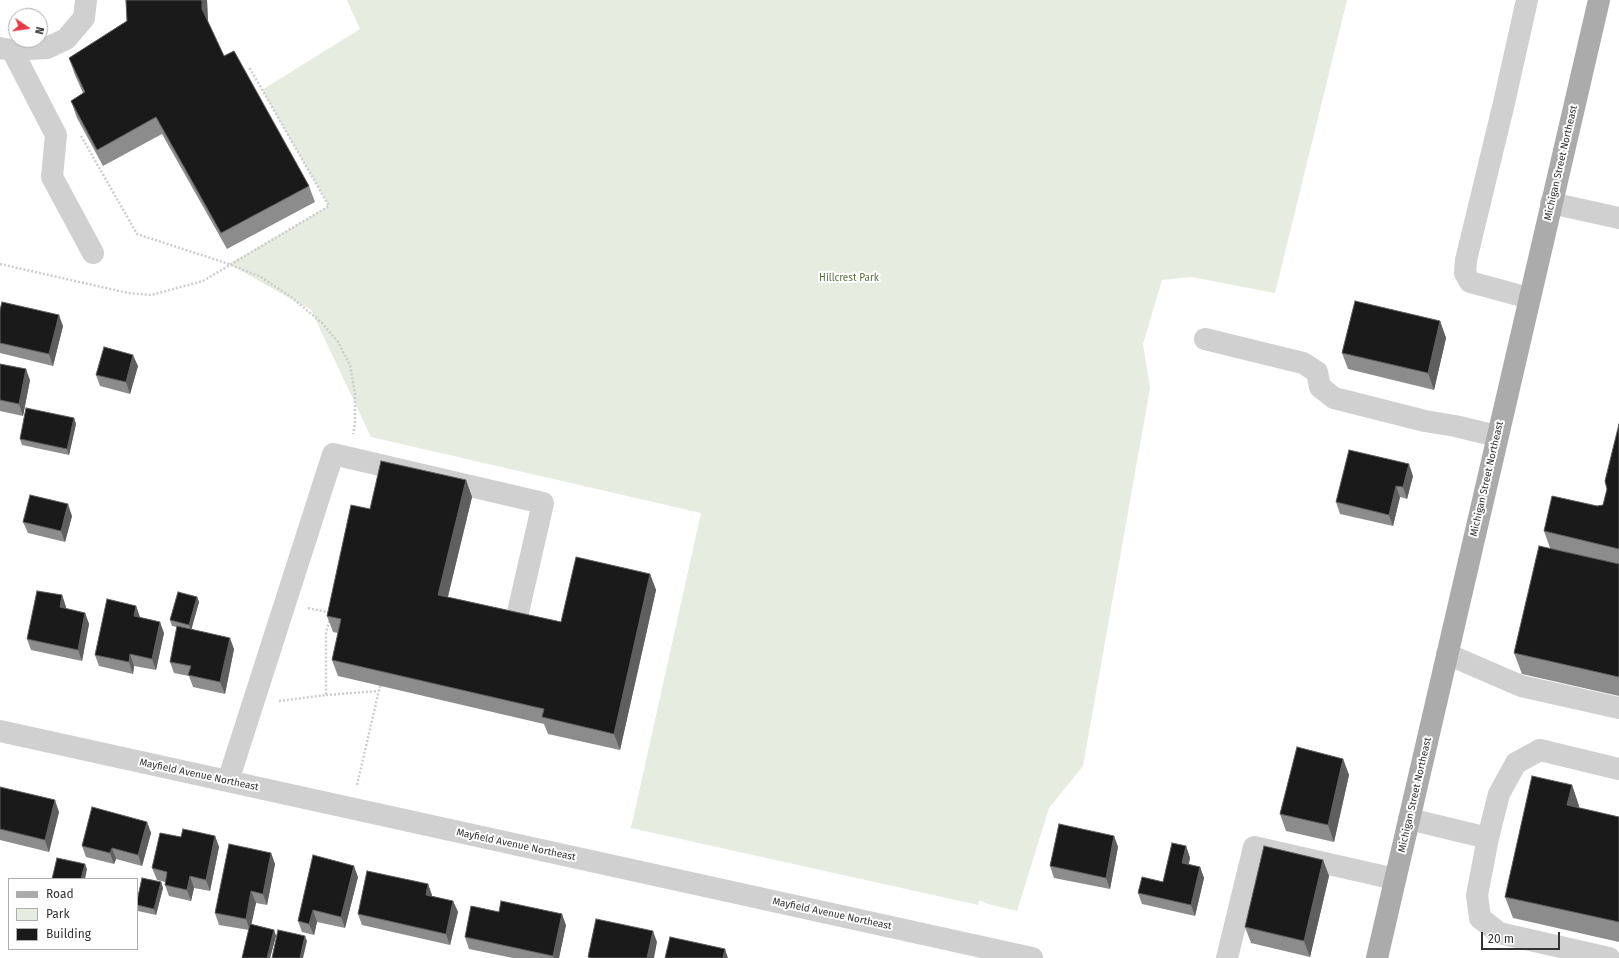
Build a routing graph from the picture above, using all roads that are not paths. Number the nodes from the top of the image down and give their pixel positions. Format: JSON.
{"nodes":[{"id":1,"x":86,"y":0,"type":"edge"},
{"id":2,"x":1527,"y":0,"type":"edge"},
{"id":3,"x":1599,"y":0,"type":"edge"},
{"id":4,"x":6,"y":49,"type":"edge"},
{"id":5,"x":1551,"y":203,"type":"junction"},
{"id":6,"x":1619,"y":218,"type":"edge"},
{"id":7,"x":92,"y":253,"type":"dead end"},
{"id":8,"x":1529,"y":298,"type":"junction"},
{"id":9,"x":1205,"y":339,"type":"dead end"},
{"id":10,"x":1497,"y":436,"type":"junction"},
{"id":11,"x":516,"y":620,"type":"edge"},
{"id":12,"x":1447,"y":654,"type":"junction"},
{"id":13,"x":1619,"y":708,"type":"edge"},
{"id":14,"x":0,"y":731,"type":"edge"},
{"id":15,"x":1619,"y":769,"type":"edge"},
{"id":16,"x":228,"y":781,"type":"junction"},
{"id":17,"x":1409,"y":819,"type":"junction"},
{"id":18,"x":1488,"y":838,"type":"junction"},
{"id":19,"x":1395,"y":879,"type":"junction"},
{"id":20,"x":1032,"y":958,"type":"edge"},
{"id":21,"x":1227,"y":958,"type":"edge"},
{"id":22,"x":1377,"y":958,"type":"edge"},
{"id":23,"x":1609,"y":958,"type":"edge"}],
"edges":[{"from":1,"to":4,"type":"street"},
{"from":2,"to":8,"type":"street"},
{"from":3,"to":5,"type":"main road","name":"Michigan Street Northeast"},
{"from":4,"to":7,"type":"street"},
{"from":5,"to":6,"type":"street"},
{"from":5,"to":8,"type":"main road","name":"Michigan Street Northeast"},
{"from":8,"to":10,"type":"main road","name":"Michigan Street Northeast"},
{"from":9,"to":10,"type":"street"},
{"from":10,"to":12,"type":"main road","name":"Michigan Street Northeast"},
{"from":11,"to":16,"type":"street"},
{"from":12,"to":13,"type":"street"},
{"from":12,"to":17,"type":"main road","name":"Michigan Street Northeast"},
{"from":14,"to":16,"type":"street","name":"Mayfield Avenue Northeast"},
{"from":15,"to":18,"type":"street"},
{"from":16,"to":20,"type":"street","name":"Mayfield Avenue Northeast"},
{"from":17,"to":18,"type":"street"},
{"from":17,"to":19,"type":"main road","name":"Michigan Street Northeast"},
{"from":18,"to":23,"type":"street"},
{"from":19,"to":21,"type":"street"},
{"from":19,"to":22,"type":"main road","name":"Michigan Street Northeast"}]}
